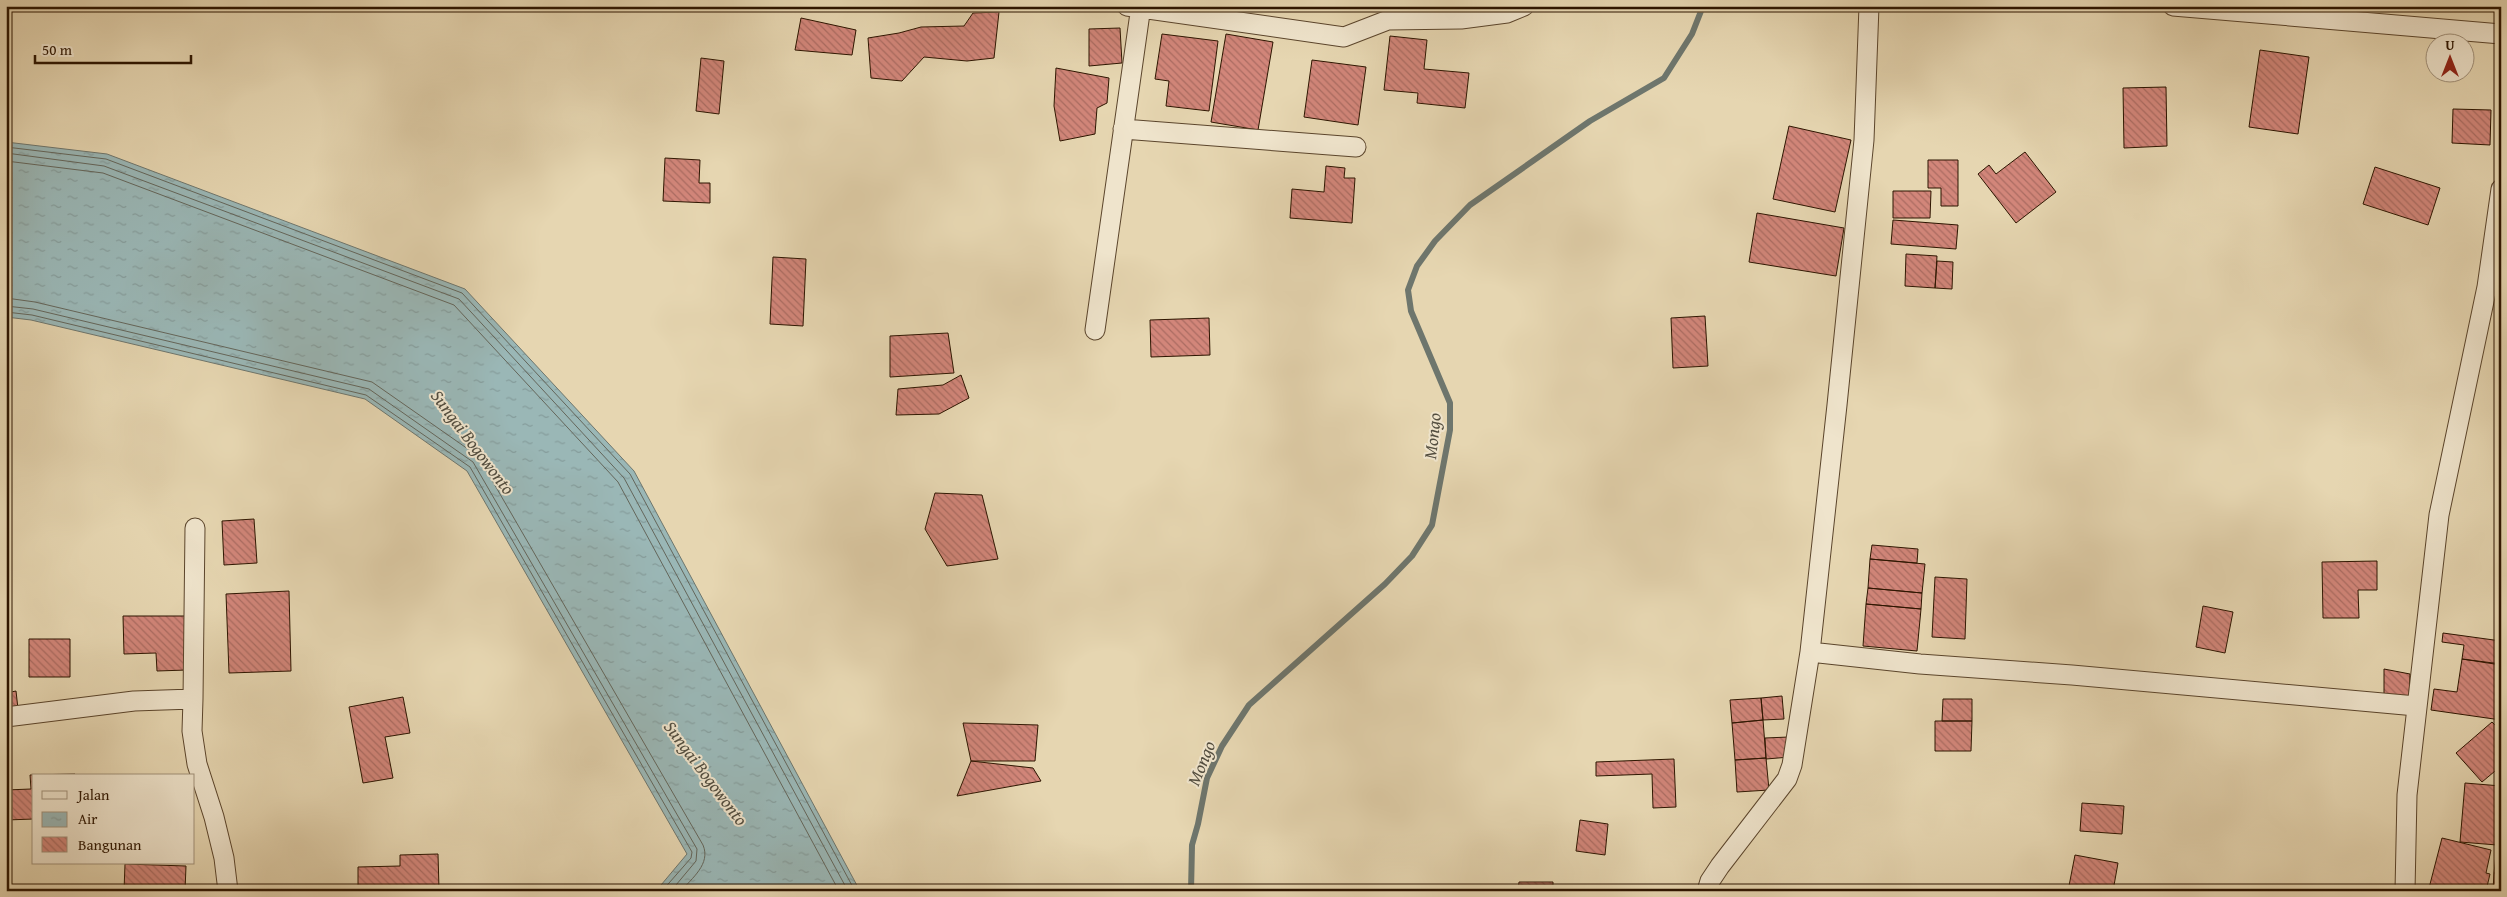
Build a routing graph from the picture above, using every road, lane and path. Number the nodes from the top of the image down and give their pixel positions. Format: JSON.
{"nodes":[{"id":1,"x":1524,"y":6,"type":"edge"},
{"id":2,"x":1869,"y":6,"type":"edge"},
{"id":3,"x":2173,"y":6,"type":"edge"},
{"id":4,"x":1136,"y":7,"type":"edge"},
{"id":5,"x":2501,"y":34,"type":"edge"},
{"id":6,"x":1124,"y":129,"type":"junction"},
{"id":7,"x":1356,"y":147,"type":"dead end"},
{"id":8,"x":2501,"y":189,"type":"edge"},
{"id":9,"x":1096,"y":330,"type":"dead end"},
{"id":10,"x":195,"y":528,"type":"dead end"},
{"id":11,"x":1810,"y":652,"type":"junction"},
{"id":12,"x":193,"y":699,"type":"junction"},
{"id":13,"x":2416,"y":706,"type":"junction"},
{"id":14,"x":6,"y":718,"type":"edge"},
{"id":15,"x":228,"y":891,"type":"edge"},
{"id":16,"x":1707,"y":891,"type":"edge"},
{"id":17,"x":2405,"y":891,"type":"edge"}],
"edges":[{"from":1,"to":4,"type":"street"},
{"from":2,"to":11,"type":"street"},
{"from":3,"to":5,"type":"street"},
{"from":4,"to":6,"type":"street"},
{"from":6,"to":7,"type":"street"},
{"from":6,"to":9,"type":"street"},
{"from":8,"to":13,"type":"street"},
{"from":10,"to":12,"type":"street"},
{"from":11,"to":13,"type":"street"},
{"from":11,"to":16,"type":"street"},
{"from":12,"to":14,"type":"street"},
{"from":12,"to":15,"type":"street"},
{"from":13,"to":17,"type":"street"}]}
